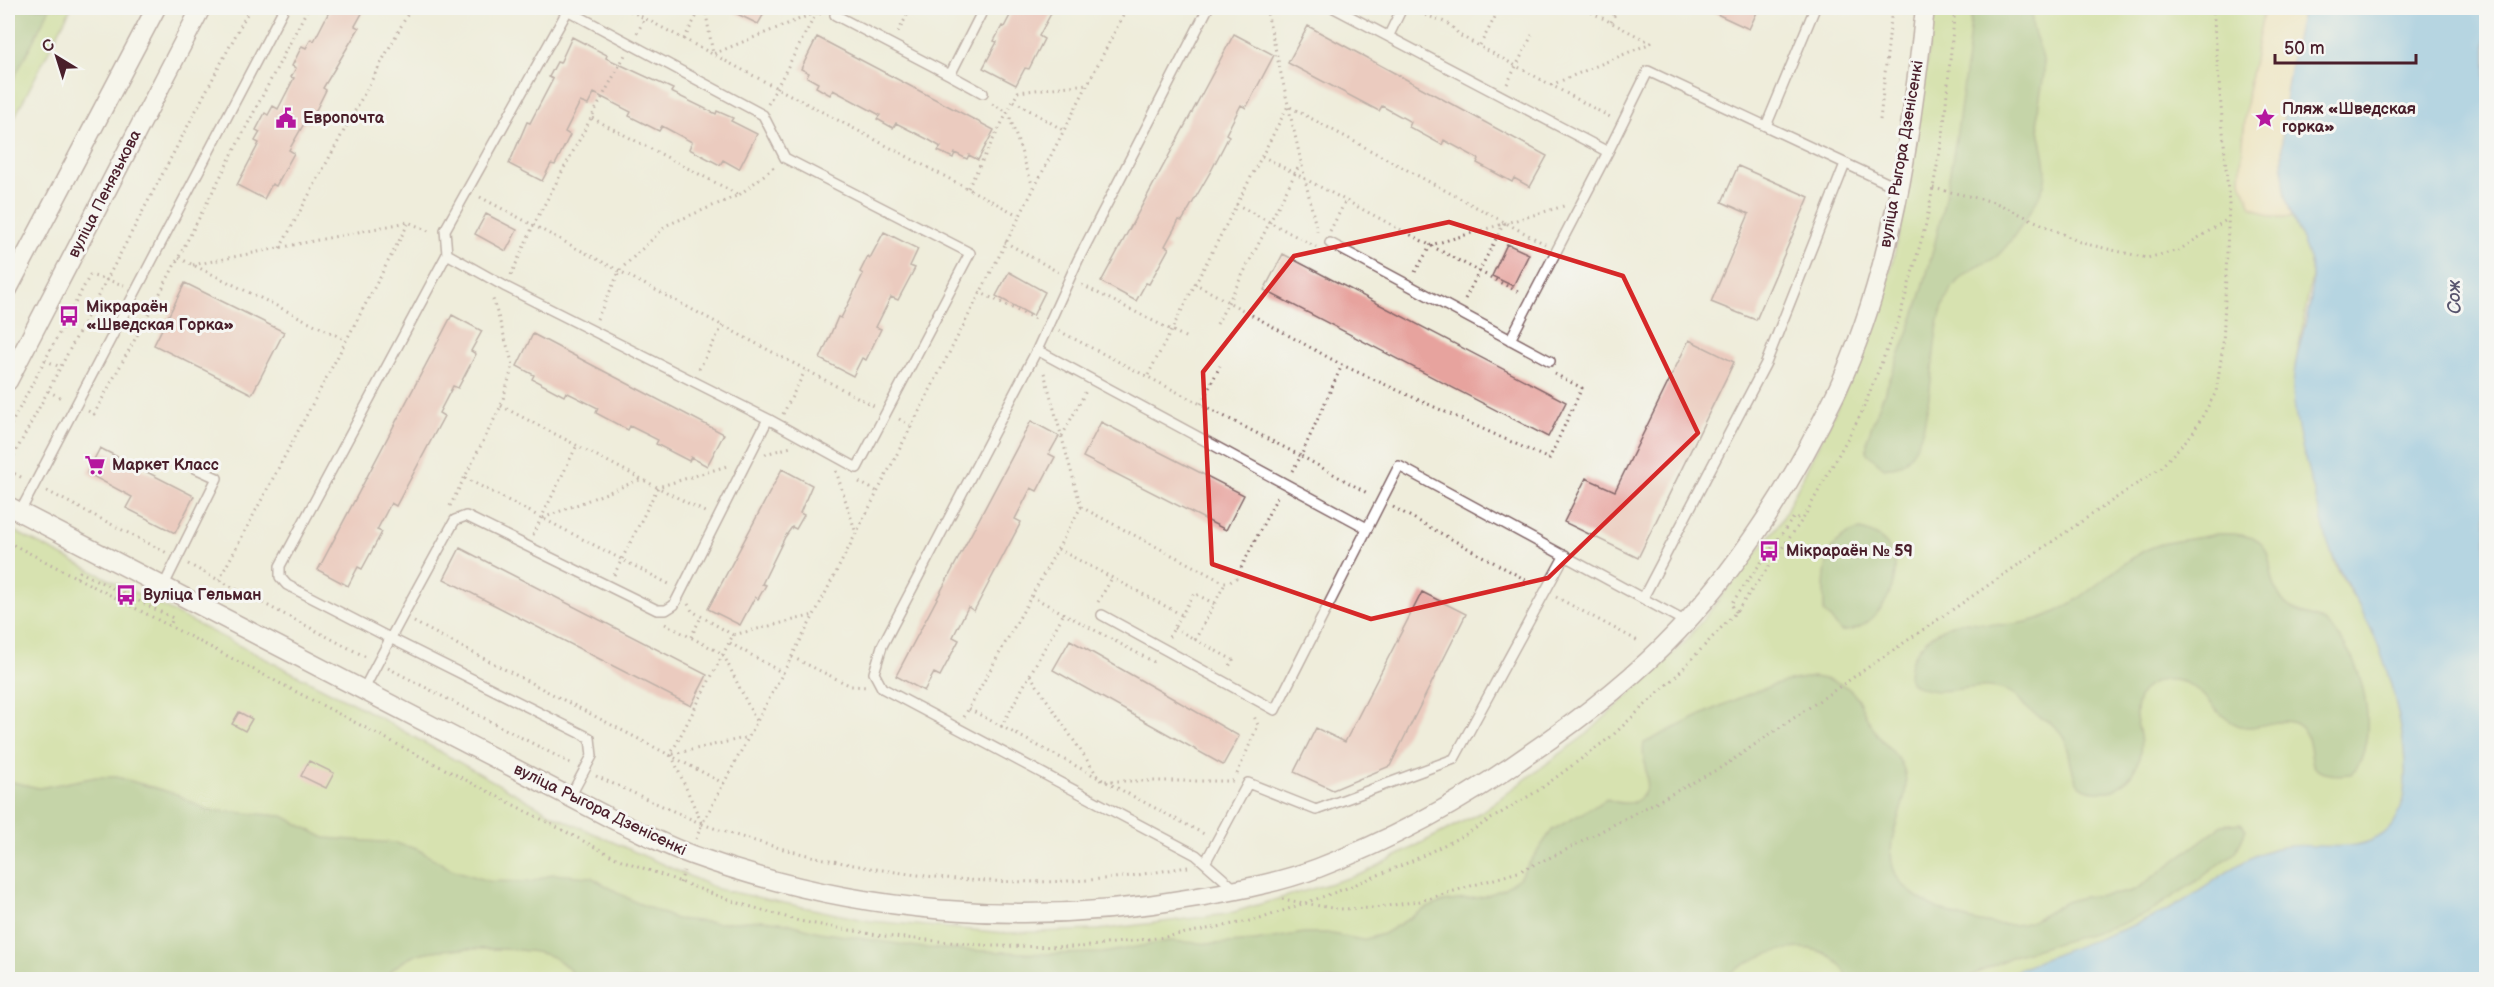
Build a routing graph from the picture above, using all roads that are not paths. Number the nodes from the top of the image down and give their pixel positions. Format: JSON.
{"nodes":[{"id":1,"x":156,"y":8,"type":"edge"},
{"id":2,"x":201,"y":8,"type":"edge"},
{"id":3,"x":284,"y":8,"type":"edge"},
{"id":4,"x":984,"y":8,"type":"edge"},
{"id":5,"x":1208,"y":8,"type":"edge"},
{"id":6,"x":1334,"y":8,"type":"edge"},
{"id":7,"x":1402,"y":8,"type":"edge"},
{"id":8,"x":1815,"y":8,"type":"edge"},
{"id":9,"x":1925,"y":8,"type":"edge"},
{"id":10,"x":568,"y":9,"type":"edge"},
{"id":11,"x":831,"y":16,"type":"road end"},
{"id":12,"x":1389,"y":35,"type":"junction"},
{"id":13,"x":950,"y":75,"type":"junction"},
{"id":14,"x":983,"y":93,"type":"road end"},
{"id":15,"x":1766,"y":126,"type":"junction"},
{"id":16,"x":1608,"y":152,"type":"junction"},
{"id":17,"x":1845,"y":164,"type":"junction"},
{"id":18,"x":1900,"y":189,"type":"junction"},
{"id":19,"x":1328,"y":242,"type":"road end"},
{"id":20,"x":447,"y":254,"type":"junction"},
{"id":21,"x":8,"y":289,"type":"edge"},
{"id":22,"x":1510,"y":340,"type":"junction"},
{"id":23,"x":1037,"y":350,"type":"junction"},
{"id":24,"x":1550,"y":361,"type":"dead end"},
{"id":25,"x":8,"y":381,"type":"edge"},
{"id":26,"x":768,"y":419,"type":"junction"},
{"id":27,"x":195,"y":468,"type":"dead end"},
{"id":28,"x":14,"y":509,"type":"edge"},
{"id":29,"x":1367,"y":528,"type":"junction"},
{"id":30,"x":1565,"y":555,"type":"junction"},
{"id":31,"x":164,"y":585,"type":"junction"},
{"id":32,"x":1643,"y":598,"type":"junction"},
{"id":33,"x":1102,"y":615,"type":"dead end"},
{"id":34,"x":1686,"y":622,"type":"junction"},
{"id":35,"x":390,"y":638,"type":"junction"},
{"id":36,"x":364,"y":689,"type":"junction"},
{"id":37,"x":570,"y":797,"type":"junction"},
{"id":38,"x":1205,"y":863,"type":"junction"},
{"id":39,"x":1236,"y":891,"type":"junction"}],
"edges":[{"from":1,"to":21,"type":"street"},
{"from":2,"to":25,"type":"street","name":"вуліца Пенязькова"},
{"from":3,"to":28,"type":"lane"},
{"from":4,"to":13,"type":"lane"},
{"from":5,"to":23,"type":"lane"},
{"from":6,"to":12,"type":"lane"},
{"from":7,"to":12,"type":"lane"},
{"from":8,"to":15,"type":"lane"},
{"from":9,"to":18,"type":"street","name":"вуліца Рыгора Дзенісенкі"},
{"from":10,"to":20,"type":"lane"},
{"from":10,"to":26,"type":"lane"},
{"from":11,"to":13,"type":"lane"},
{"from":12,"to":16,"type":"lane"},
{"from":13,"to":14,"type":"lane"},
{"from":15,"to":16,"type":"lane"},
{"from":15,"to":17,"type":"lane"},
{"from":16,"to":22,"type":"lane"},
{"from":17,"to":18,"type":"lane"},
{"from":17,"to":32,"type":"lane"},
{"from":18,"to":34,"type":"street","name":"вуліца Рыгора Дзенісенкі"},
{"from":19,"to":22,"type":"lane"},
{"from":20,"to":26,"type":"lane"},
{"from":20,"to":35,"type":"lane"},
{"from":22,"to":24,"type":"lane"},
{"from":23,"to":29,"type":"lane"},
{"from":23,"to":38,"type":"lane"},
{"from":26,"to":35,"type":"lane"},
{"from":27,"to":31,"type":"lane"},
{"from":28,"to":31,"type":"street","name":"вуліца Рыгора Дзенісенкі"},
{"from":29,"to":30,"type":"lane"},
{"from":29,"to":33,"type":"lane"},
{"from":30,"to":32,"type":"lane"},
{"from":30,"to":38,"type":"lane"},
{"from":31,"to":36,"type":"street","name":"вуліца Рыгора Дзенісенкі"},
{"from":32,"to":34,"type":"lane"},
{"from":34,"to":39,"type":"street","name":"вуліца Рыгора Дзенісенкі"},
{"from":35,"to":36,"type":"lane"},
{"from":35,"to":37,"type":"lane"},
{"from":36,"to":37,"type":"street","name":"вуліца Рыгора Дзенісенкі"},
{"from":37,"to":39,"type":"street","name":"вуліца Рыгора Дзенісенкі"},
{"from":38,"to":39,"type":"lane"}]}
